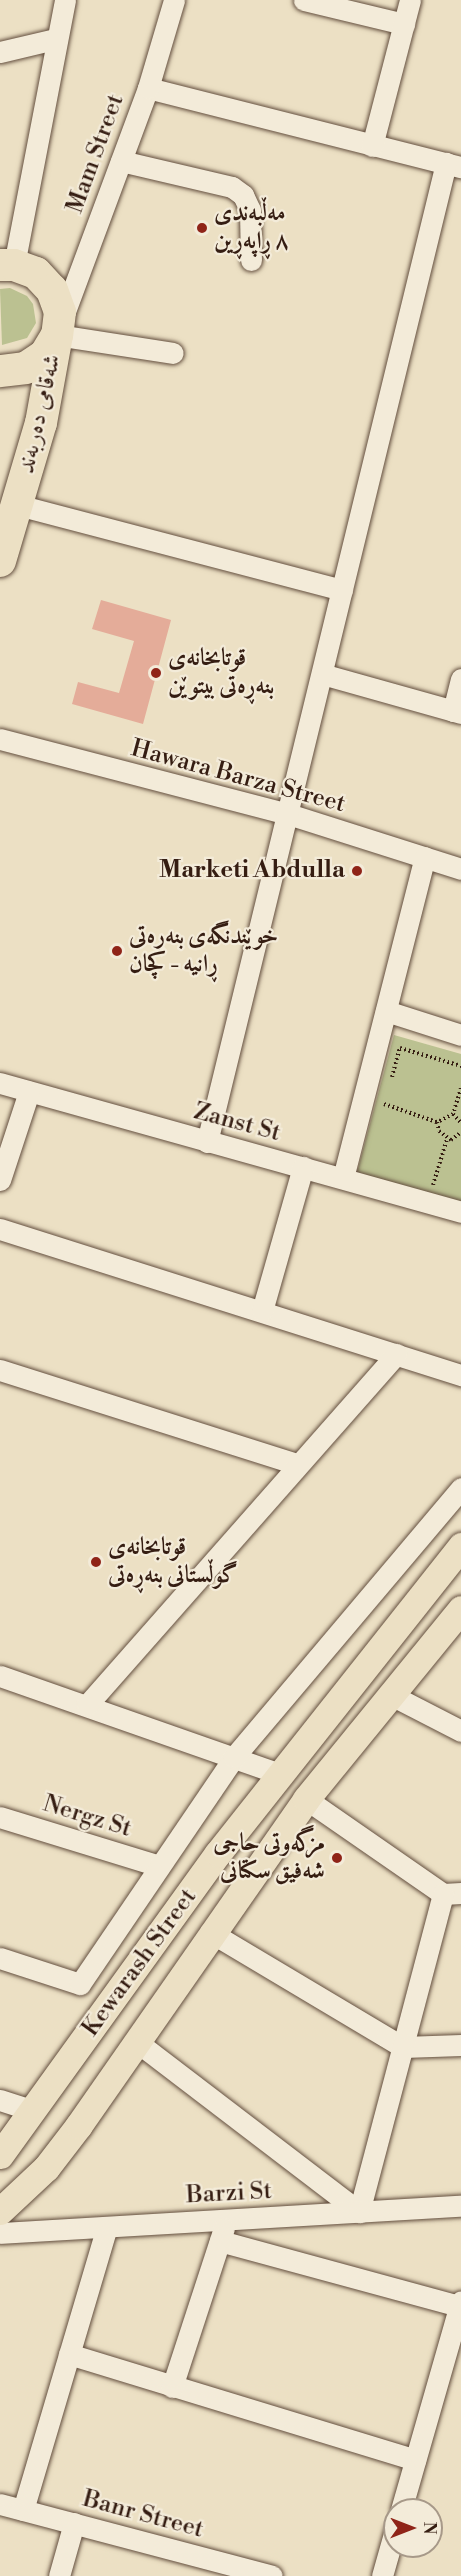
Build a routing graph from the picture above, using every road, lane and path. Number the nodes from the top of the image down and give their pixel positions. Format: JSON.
{"nodes":[{"id":1,"x":65,"y":0,"type":"edge"},
{"id":2,"x":174,"y":0,"type":"edge"},
{"id":3,"x":304,"y":0,"type":"edge"},
{"id":4,"x":411,"y":0,"type":"edge"},
{"id":5,"x":404,"y":24,"type":"junction"},
{"id":6,"x":55,"y":39,"type":"junction"},
{"id":7,"x":0,"y":52,"type":"edge"},
{"id":8,"x":148,"y":88,"type":"junction"},
{"id":9,"x":372,"y":146,"type":"junction"},
{"id":10,"x":121,"y":161,"type":"junction"},
{"id":11,"x":453,"y":165,"type":"edge"},
{"id":12,"x":251,"y":260,"type":"dead end"},
{"id":13,"x":4,"y":264,"type":"edge"},
{"id":14,"x":59,"y":329,"type":"junction"},
{"id":15,"x":173,"y":353,"type":"dead end"},
{"id":16,"x":0,"y":371,"type":"edge"},
{"id":17,"x":18,"y":505,"type":"junction"},
{"id":18,"x":0,"y":561,"type":"edge"},
{"id":19,"x":342,"y":590,"type":"junction"},
{"id":20,"x":322,"y":674,"type":"junction"},
{"id":21,"x":461,"y":679,"type":"edge"},
{"id":22,"x":457,"y":712,"type":"edge"},
{"id":23,"x":0,"y":739,"type":"edge"},
{"id":24,"x":288,"y":814,"type":"junction"},
{"id":25,"x":425,"y":857,"type":"junction"},
{"id":26,"x":461,"y":869,"type":"edge"},
{"id":27,"x":386,"y":1011,"type":"junction"},
{"id":28,"x":461,"y":1035,"type":"edge"},
{"id":29,"x":461,"y":1066,"type":"edge"},
{"id":30,"x":0,"y":1083,"type":"edge"},
{"id":31,"x":389,"y":1088,"type":"dead end"},
{"id":32,"x":461,"y":1088,"type":"edge"},
{"id":33,"x":29,"y":1092,"type":"junction"},
{"id":34,"x":386,"y":1097,"type":"dead end"},
{"id":35,"x":453,"y":1114,"type":"junction"},
{"id":36,"x":438,"y":1122,"type":"junction"},
{"id":37,"x":461,"y":1123,"type":"edge"},
{"id":38,"x":461,"y":1132,"type":"edge"},
{"id":39,"x":447,"y":1139,"type":"junction"},
{"id":40,"x":207,"y":1142,"type":"junction"},
{"id":41,"x":303,"y":1167,"type":"junction"},
{"id":42,"x":344,"y":1178,"type":"junction"},
{"id":43,"x":0,"y":1180,"type":"edge"},
{"id":44,"x":422,"y":1183,"type":"dead end"},
{"id":45,"x":432,"y":1186,"type":"junction"},
{"id":46,"x":442,"y":1189,"type":"dead end"},
{"id":47,"x":461,"y":1212,"type":"edge"},
{"id":48,"x":0,"y":1229,"type":"edge"},
{"id":49,"x":262,"y":1311,"type":"junction"},
{"id":50,"x":396,"y":1354,"type":"junction"},
{"id":51,"x":0,"y":1370,"type":"edge"},
{"id":52,"x":461,"y":1375,"type":"edge"},
{"id":53,"x":297,"y":1464,"type":"junction"},
{"id":54,"x":461,"y":1488,"type":"edge"},
{"id":55,"x":461,"y":1546,"type":"edge"},
{"id":56,"x":461,"y":1609,"type":"edge"},
{"id":57,"x":0,"y":1676,"type":"edge"},
{"id":58,"x":391,"y":1695,"type":"junction"},
{"id":59,"x":87,"y":1706,"type":"junction"},
{"id":60,"x":461,"y":1731,"type":"edge"},
{"id":61,"x":234,"y":1757,"type":"junction"},
{"id":62,"x":280,"y":1774,"type":"junction"},
{"id":63,"x":306,"y":1799,"type":"junction"},
{"id":64,"x":0,"y":1817,"type":"edge"},
{"id":65,"x":218,"y":1853,"type":"junction"},
{"id":66,"x":159,"y":1866,"type":"junction"},
{"id":67,"x":249,"y":1879,"type":"junction"},
{"id":68,"x":452,"y":1894,"type":"edge"},
{"id":69,"x":210,"y":1932,"type":"junction"},
{"id":70,"x":0,"y":1958,"type":"edge"},
{"id":71,"x":137,"y":2042,"type":"junction"},
{"id":72,"x":461,"y":2045,"type":"edge"},
{"id":73,"x":403,"y":2047,"type":"junction"},
{"id":74,"x":0,"y":2100,"type":"edge"},
{"id":75,"x":33,"y":2111,"type":"junction"},
{"id":76,"x":0,"y":2155,"type":"edge"},
{"id":77,"x":461,"y":2206,"type":"edge"},
{"id":78,"x":0,"y":2211,"type":"edge"},
{"id":79,"x":359,"y":2212,"type":"junction"},
{"id":80,"x":226,"y":2220,"type":"junction"},
{"id":81,"x":107,"y":2227,"type":"junction"},
{"id":82,"x":0,"y":2233,"type":"edge"},
{"id":83,"x":220,"y":2241,"type":"junction"},
{"id":84,"x":460,"y":2304,"type":"edge"},
{"id":85,"x":69,"y":2354,"type":"junction"},
{"id":86,"x":172,"y":2387,"type":"junction"},
{"id":87,"x":415,"y":2460,"type":"junction"},
{"id":88,"x":404,"y":2498,"type":"edge"},
{"id":89,"x":0,"y":2504,"type":"edge"},
{"id":90,"x":22,"y":2510,"type":"junction"},
{"id":91,"x":74,"y":2523,"type":"junction"},
{"id":92,"x":387,"y":2558,"type":"edge"},
{"id":93,"x":230,"y":2571,"type":"edge"},
{"id":94,"x":59,"y":2576,"type":"edge"},
{"id":95,"x":272,"y":2576,"type":"edge"},
{"id":96,"x":382,"y":2576,"type":"edge"}],
"edges":[{"from":1,"to":6,"type":"street"},
{"from":2,"to":8,"type":"street","name":"Mam Street"},
{"from":3,"to":5,"type":"street"},
{"from":4,"to":5,"type":"street"},
{"from":5,"to":9,"type":"street"},
{"from":6,"to":7,"type":"street"},
{"from":6,"to":13,"type":"street"},
{"from":8,"to":9,"type":"street"},
{"from":8,"to":10,"type":"street","name":"Mam Street"},
{"from":9,"to":11,"type":"street"},
{"from":10,"to":12,"type":"street"},
{"from":10,"to":14,"type":"street","name":"Mam Street"},
{"from":11,"to":19,"type":"street"},
{"from":13,"to":14,"type":"highway"},
{"from":14,"to":15,"type":"street"},
{"from":14,"to":16,"type":"highway"},
{"from":14,"to":17,"type":"highway","name":"شەقامی دەربەند"},
{"from":17,"to":18,"type":"highway","name":"شەقامی دەربەند"},
{"from":17,"to":19,"type":"street"},
{"from":19,"to":20,"type":"street"},
{"from":20,"to":22,"type":"street"},
{"from":20,"to":24,"type":"street"},
{"from":21,"to":22,"type":"street"},
{"from":23,"to":24,"type":"street","name":"Hawara Barza Street"},
{"from":24,"to":25,"type":"street","name":"Hawara Barza Street"},
{"from":24,"to":40,"type":"street"},
{"from":25,"to":26,"type":"street","name":"Hawara Barza Street"},
{"from":25,"to":27,"type":"street"},
{"from":27,"to":28,"type":"street"},
{"from":27,"to":42,"type":"street"},
{"from":29,"to":31,"type":"path"},
{"from":30,"to":33,"type":"street","name":"Zanst St"},
{"from":32,"to":35,"type":"path"},
{"from":33,"to":40,"type":"street","name":"Zanst St"},
{"from":33,"to":43,"type":"street"},
{"from":34,"to":36,"type":"path"},
{"from":35,"to":36,"type":"path"},
{"from":35,"to":37,"type":"path"},
{"from":36,"to":39,"type":"path"},
{"from":38,"to":39,"type":"path"},
{"from":39,"to":45,"type":"path"},
{"from":40,"to":41,"type":"street","name":"Zanst St"},
{"from":41,"to":42,"type":"street","name":"Zanst St"},
{"from":41,"to":49,"type":"street"},
{"from":42,"to":47,"type":"street","name":"Zanst St"},
{"from":44,"to":45,"type":"path"},
{"from":45,"to":46,"type":"path"},
{"from":48,"to":49,"type":"street"},
{"from":49,"to":50,"type":"street"},
{"from":50,"to":52,"type":"street"},
{"from":50,"to":53,"type":"street"},
{"from":51,"to":53,"type":"street"},
{"from":53,"to":59,"type":"street"},
{"from":54,"to":61,"type":"street"},
{"from":55,"to":62,"type":"main road","name":"Kewarash Street"},
{"from":56,"to":58,"type":"main road","name":"Kewarash Street"},
{"from":57,"to":59,"type":"street"},
{"from":58,"to":60,"type":"street"},
{"from":58,"to":63,"type":"main road","name":"Kewarash Street"},
{"from":59,"to":61,"type":"street"},
{"from":61,"to":62,"type":"street"},
{"from":61,"to":66,"type":"street"},
{"from":62,"to":65,"type":"main road","name":"Kewarash Street"},
{"from":63,"to":67,"type":"main road","name":"Kewarash Street"},
{"from":63,"to":68,"type":"street"},
{"from":64,"to":66,"type":"street","name":"Nergz St"},
{"from":65,"to":67,"type":"main road"},
{"from":65,"to":75,"type":"main road","name":"Kewarash Street"},
{"from":66,"to":70,"type":"street"},
{"from":67,"to":69,"type":"main road","name":"Kewarash Street"},
{"from":68,"to":73,"type":"street"},
{"from":69,"to":71,"type":"main road","name":"Kewarash Street"},
{"from":69,"to":73,"type":"street"},
{"from":71,"to":78,"type":"main road","name":"Kewarash Street"},
{"from":71,"to":79,"type":"street"},
{"from":72,"to":73,"type":"street"},
{"from":73,"to":79,"type":"street"},
{"from":74,"to":75,"type":"street"},
{"from":75,"to":76,"type":"main road","name":"Kewarash Street"},
{"from":77,"to":79,"type":"street","name":"Barzi St"},
{"from":79,"to":80,"type":"street","name":"Barzi St"},
{"from":80,"to":81,"type":"street","name":"Barzi St"},
{"from":80,"to":83,"type":"street"},
{"from":81,"to":82,"type":"street","name":"Barzi St"},
{"from":81,"to":85,"type":"street"},
{"from":83,"to":84,"type":"street"},
{"from":83,"to":86,"type":"street"},
{"from":84,"to":87,"type":"street"},
{"from":85,"to":86,"type":"street"},
{"from":85,"to":90,"type":"street"},
{"from":86,"to":87,"type":"street"},
{"from":87,"to":88,"type":"street"},
{"from":89,"to":90,"type":"street","name":"Banr Street"},
{"from":90,"to":91,"type":"street","name":"Banr Street"},
{"from":91,"to":93,"type":"street","name":"Banr Street"},
{"from":91,"to":94,"type":"street"},
{"from":92,"to":96,"type":"street"},
{"from":93,"to":95,"type":"street","name":"Banr Street"}]}
